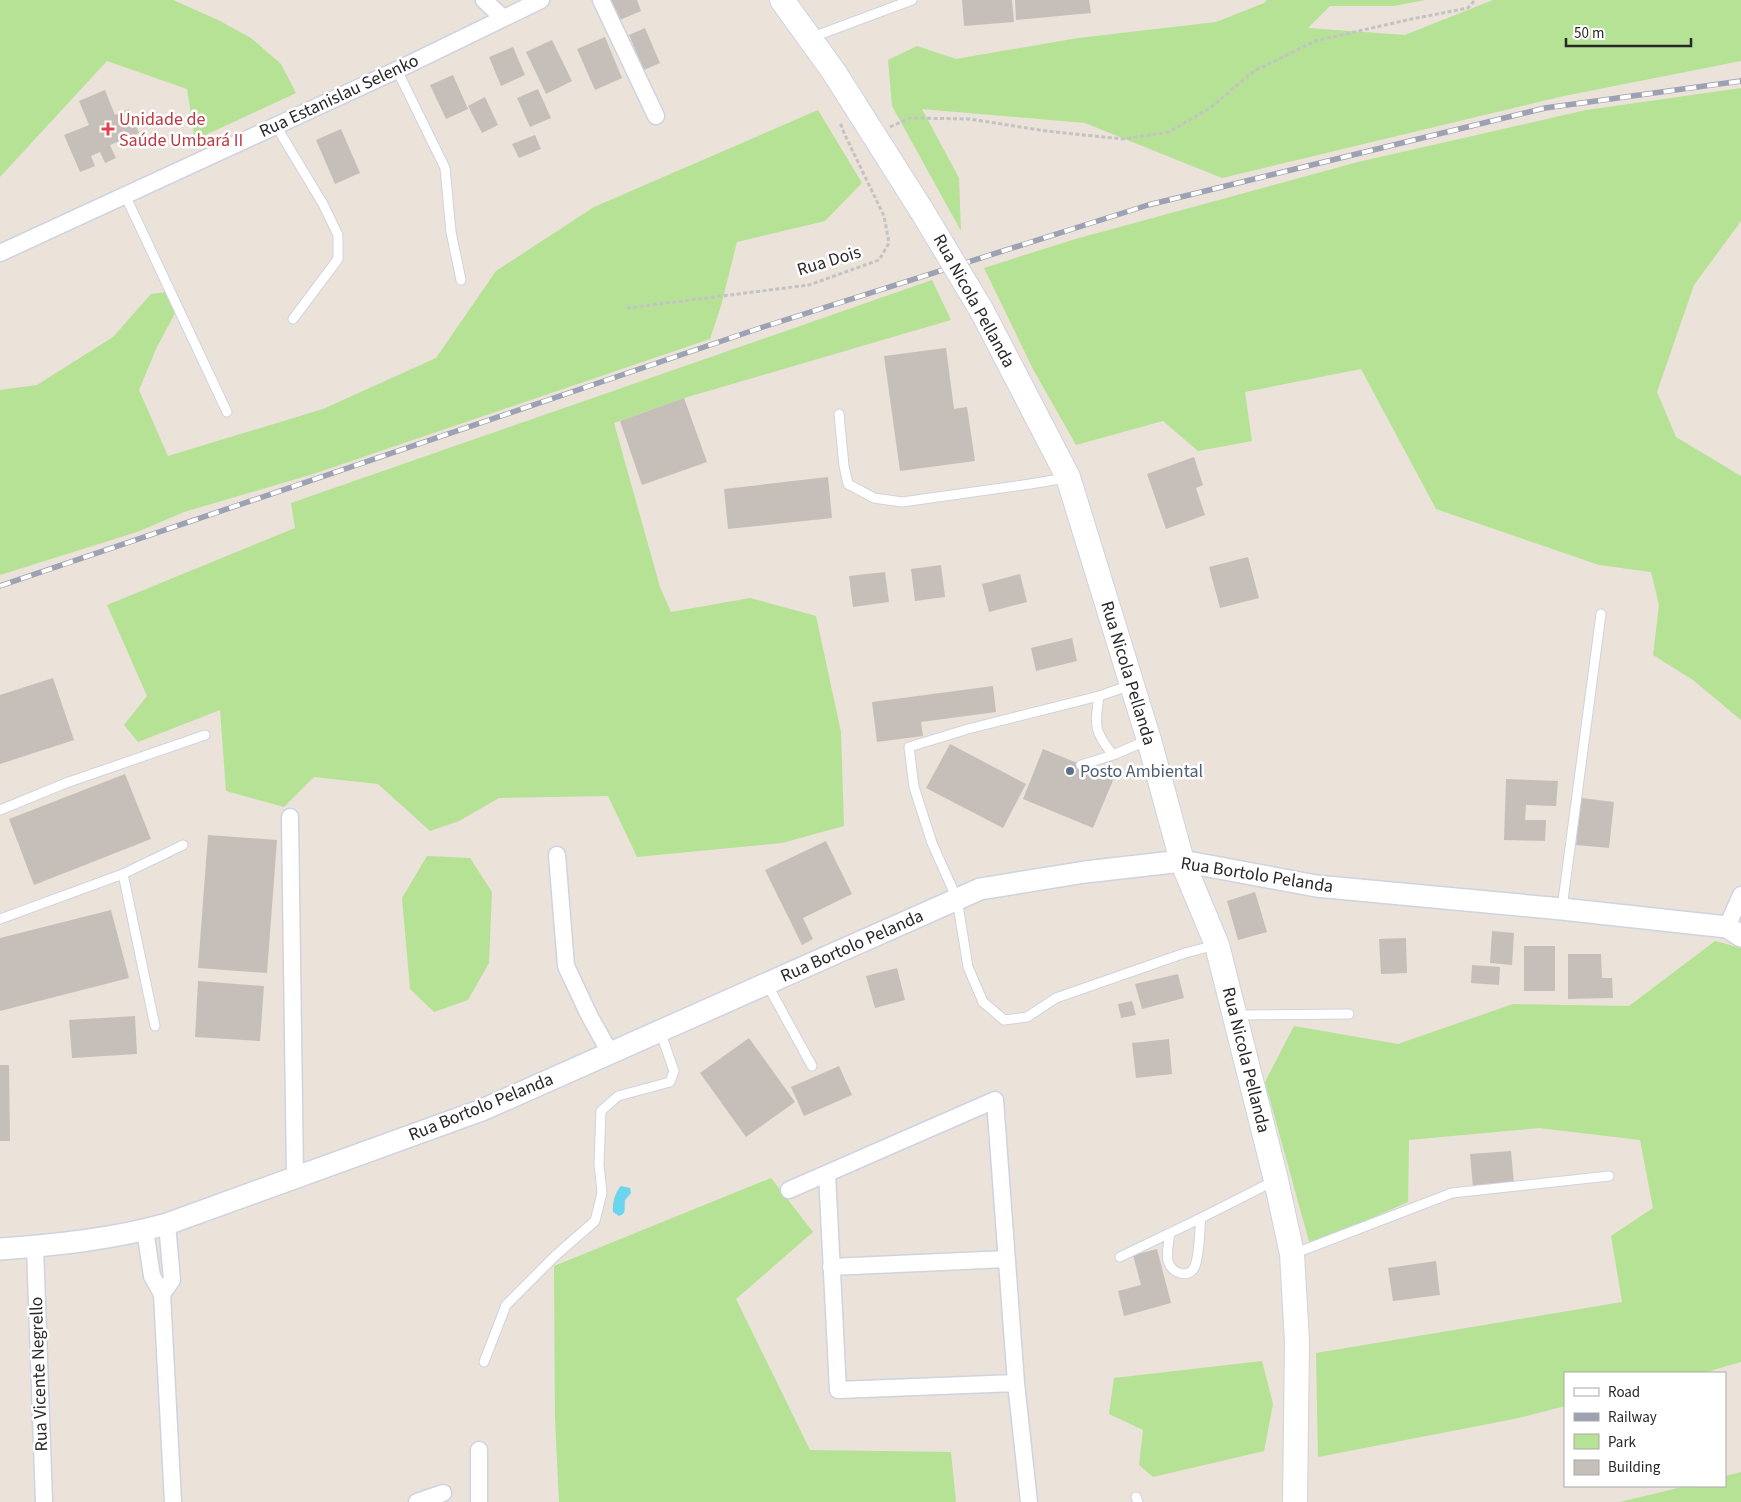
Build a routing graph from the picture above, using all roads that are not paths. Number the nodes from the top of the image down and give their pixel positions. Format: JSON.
{"nodes":[{"id":1,"x":484,"y":0,"type":"edge"},
{"id":2,"x":541,"y":0,"type":"edge"},
{"id":3,"x":601,"y":0,"type":"edge"},
{"id":4,"x":782,"y":0,"type":"edge"},
{"id":5,"x":912,"y":0,"type":"edge"},
{"id":6,"x":503,"y":18,"type":"junction"},
{"id":7,"x":810,"y":38,"type":"junction"},
{"id":8,"x":397,"y":70,"type":"junction"},
{"id":9,"x":656,"y":116,"type":"dead end"},
{"id":10,"x":276,"y":126,"type":"junction"},
{"id":11,"x":125,"y":195,"type":"junction"},
{"id":12,"x":0,"y":253,"type":"edge"},
{"id":13,"x":461,"y":280,"type":"dead end"},
{"id":14,"x":293,"y":319,"type":"dead end"},
{"id":15,"x":228,"y":412,"type":"dead end"},
{"id":16,"x":840,"y":414,"type":"dead end"},
{"id":17,"x":1068,"y":477,"type":"junction"},
{"id":18,"x":1601,"y":614,"type":"dead end"},
{"id":19,"x":1132,"y":685,"type":"junction"},
{"id":20,"x":1099,"y":696,"type":"junction"},
{"id":21,"x":206,"y":735,"type":"dead end"},
{"id":22,"x":1148,"y":740,"type":"junction"},
{"id":23,"x":1113,"y":754,"type":"junction"},
{"id":24,"x":1081,"y":764,"type":"dead end"},
{"id":25,"x":0,"y":810,"type":"edge"},
{"id":26,"x":290,"y":817,"type":"dead end"},
{"id":27,"x":183,"y":845,"type":"dead end"},
{"id":28,"x":557,"y":855,"type":"dead end"},
{"id":29,"x":1182,"y":861,"type":"junction"},
{"id":30,"x":123,"y":874,"type":"junction"},
{"id":31,"x":1741,"y":895,"type":"edge"},
{"id":32,"x":957,"y":899,"type":"junction"},
{"id":33,"x":1562,"y":908,"type":"junction"},
{"id":34,"x":0,"y":919,"type":"edge"},
{"id":35,"x":1734,"y":932,"type":"edge"},
{"id":36,"x":1217,"y":945,"type":"junction"},
{"id":37,"x":766,"y":984,"type":"junction"},
{"id":38,"x":1348,"y":1014,"type":"dead end"},
{"id":39,"x":1235,"y":1015,"type":"junction"},
{"id":40,"x":155,"y":1026,"type":"dead end"},
{"id":41,"x":660,"y":1031,"type":"junction"},
{"id":42,"x":610,"y":1053,"type":"junction"},
{"id":43,"x":812,"y":1066,"type":"dead end"},
{"id":44,"x":827,"y":1174,"type":"junction"},
{"id":45,"x":1609,"y":1176,"type":"dead end"},
{"id":46,"x":295,"y":1177,"type":"junction"},
{"id":47,"x":1276,"y":1180,"type":"junction"},
{"id":48,"x":789,"y":1190,"type":"dead end"},
{"id":49,"x":1201,"y":1218,"type":"junction"},
{"id":50,"x":167,"y":1224,"type":"junction"},
{"id":51,"x":144,"y":1230,"type":"junction"},
{"id":52,"x":1170,"y":1233,"type":"junction"},
{"id":53,"x":35,"y":1247,"type":"junction"},
{"id":54,"x":0,"y":1249,"type":"edge"},
{"id":55,"x":1292,"y":1254,"type":"junction"},
{"id":56,"x":1120,"y":1257,"type":"dead end"},
{"id":57,"x":1008,"y":1259,"type":"junction"},
{"id":58,"x":831,"y":1267,"type":"junction"},
{"id":59,"x":162,"y":1294,"type":"junction"},
{"id":60,"x":484,"y":1362,"type":"dead end"},
{"id":61,"x":1016,"y":1382,"type":"junction"},
{"id":62,"x":479,"y":1450,"type":"dead end"},
{"id":63,"x":443,"y":1494,"type":"dead end"},
{"id":64,"x":44,"y":1502,"type":"edge"},
{"id":65,"x":173,"y":1502,"type":"edge"},
{"id":66,"x":418,"y":1502,"type":"edge"},
{"id":67,"x":479,"y":1502,"type":"edge"},
{"id":68,"x":1029,"y":1502,"type":"edge"},
{"id":69,"x":1295,"y":1502,"type":"edge"}],
"edges":[{"from":1,"to":6,"type":"street"},
{"from":2,"to":6,"type":"street","name":"Rua Estanislau Selenko"},
{"from":3,"to":9,"type":"street"},
{"from":4,"to":7,"type":"main road","name":"Rua Nicola Pellanda"},
{"from":5,"to":7,"type":"lane"},
{"from":6,"to":8,"type":"street","name":"Rua Estanislau Selenko"},
{"from":7,"to":17,"type":"main road","name":"Rua Nicola Pellanda","bridge":true},
{"from":8,"to":10,"type":"street","name":"Rua Estanislau Selenko"},
{"from":8,"to":13,"type":"lane"},
{"from":10,"to":11,"type":"street","name":"Rua Estanislau Selenko"},
{"from":10,"to":14,"type":"lane"},
{"from":11,"to":12,"type":"street","name":"Rua Estanislau Selenko"},
{"from":11,"to":15,"type":"lane"},
{"from":16,"to":17,"type":"lane"},
{"from":17,"to":19,"type":"main road","name":"Rua Nicola Pellanda"},
{"from":18,"to":33,"type":"lane"},
{"from":19,"to":20,"type":"lane"},
{"from":19,"to":22,"type":"main road","name":"Rua Nicola Pellanda"},
{"from":20,"to":23,"type":"lane"},
{"from":20,"to":32,"type":"lane"},
{"from":21,"to":25,"type":"lane"},
{"from":22,"to":23,"type":"lane"},
{"from":22,"to":29,"type":"main road","name":"Rua Nicola Pellanda"},
{"from":23,"to":24,"type":"lane"},
{"from":26,"to":46,"type":"street"},
{"from":27,"to":30,"type":"lane"},
{"from":28,"to":42,"type":"street"},
{"from":29,"to":32,"type":"street","name":"Rua Bortolo Pelanda"},
{"from":29,"to":33,"type":"street","name":"Rua Bortolo Pelanda"},
{"from":29,"to":36,"type":"main road","name":"Rua Nicola Pellanda"},
{"from":30,"to":34,"type":"lane"},
{"from":30,"to":40,"type":"lane"},
{"from":31,"to":35,"type":"street"},
{"from":32,"to":36,"type":"lane"},
{"from":32,"to":37,"type":"street","name":"Rua Bortolo Pelanda"},
{"from":33,"to":35,"type":"street","name":"Rua Bortolo Pelanda"},
{"from":36,"to":39,"type":"main road","name":"Rua Nicola Pellanda"},
{"from":37,"to":41,"type":"street","name":"Rua Bortolo Pelanda"},
{"from":37,"to":43,"type":"lane"},
{"from":38,"to":39,"type":"lane"},
{"from":39,"to":47,"type":"main road","name":"Rua Nicola Pellanda"},
{"from":41,"to":42,"type":"street","name":"Rua Bortolo Pelanda"},
{"from":41,"to":60,"type":"lane"},
{"from":42,"to":46,"type":"street","name":"Rua Bortolo Pelanda"},
{"from":44,"to":48,"type":"street"},
{"from":44,"to":57,"type":"street"},
{"from":44,"to":58,"type":"street"},
{"from":45,"to":55,"type":"lane"},
{"from":46,"to":50,"type":"street","name":"Rua Bortolo Pelanda"},
{"from":47,"to":49,"type":"lane"},
{"from":47,"to":55,"type":"main road","name":"Rua Nicola Pellanda"},
{"from":49,"to":52,"type":"lane"},
{"from":49,"to":52,"type":"lane"},
{"from":50,"to":51,"type":"street","name":"Rua Bortolo Pelanda"},
{"from":50,"to":59,"type":"street"},
{"from":51,"to":53,"type":"street","name":"Rua Bortolo Pelanda"},
{"from":51,"to":59,"type":"street"},
{"from":52,"to":56,"type":"lane"},
{"from":53,"to":54,"type":"street","name":"Rua Bortolo Pelanda"},
{"from":53,"to":64,"type":"street","name":"Rua Vicente Negrello"},
{"from":55,"to":69,"type":"main road","name":"Rua Nicola Pellanda"},
{"from":57,"to":58,"type":"street"},
{"from":57,"to":61,"type":"street"},
{"from":58,"to":61,"type":"street"},
{"from":59,"to":65,"type":"street"},
{"from":61,"to":68,"type":"street"},
{"from":62,"to":67,"type":"street"},
{"from":63,"to":66,"type":"street"}]}
